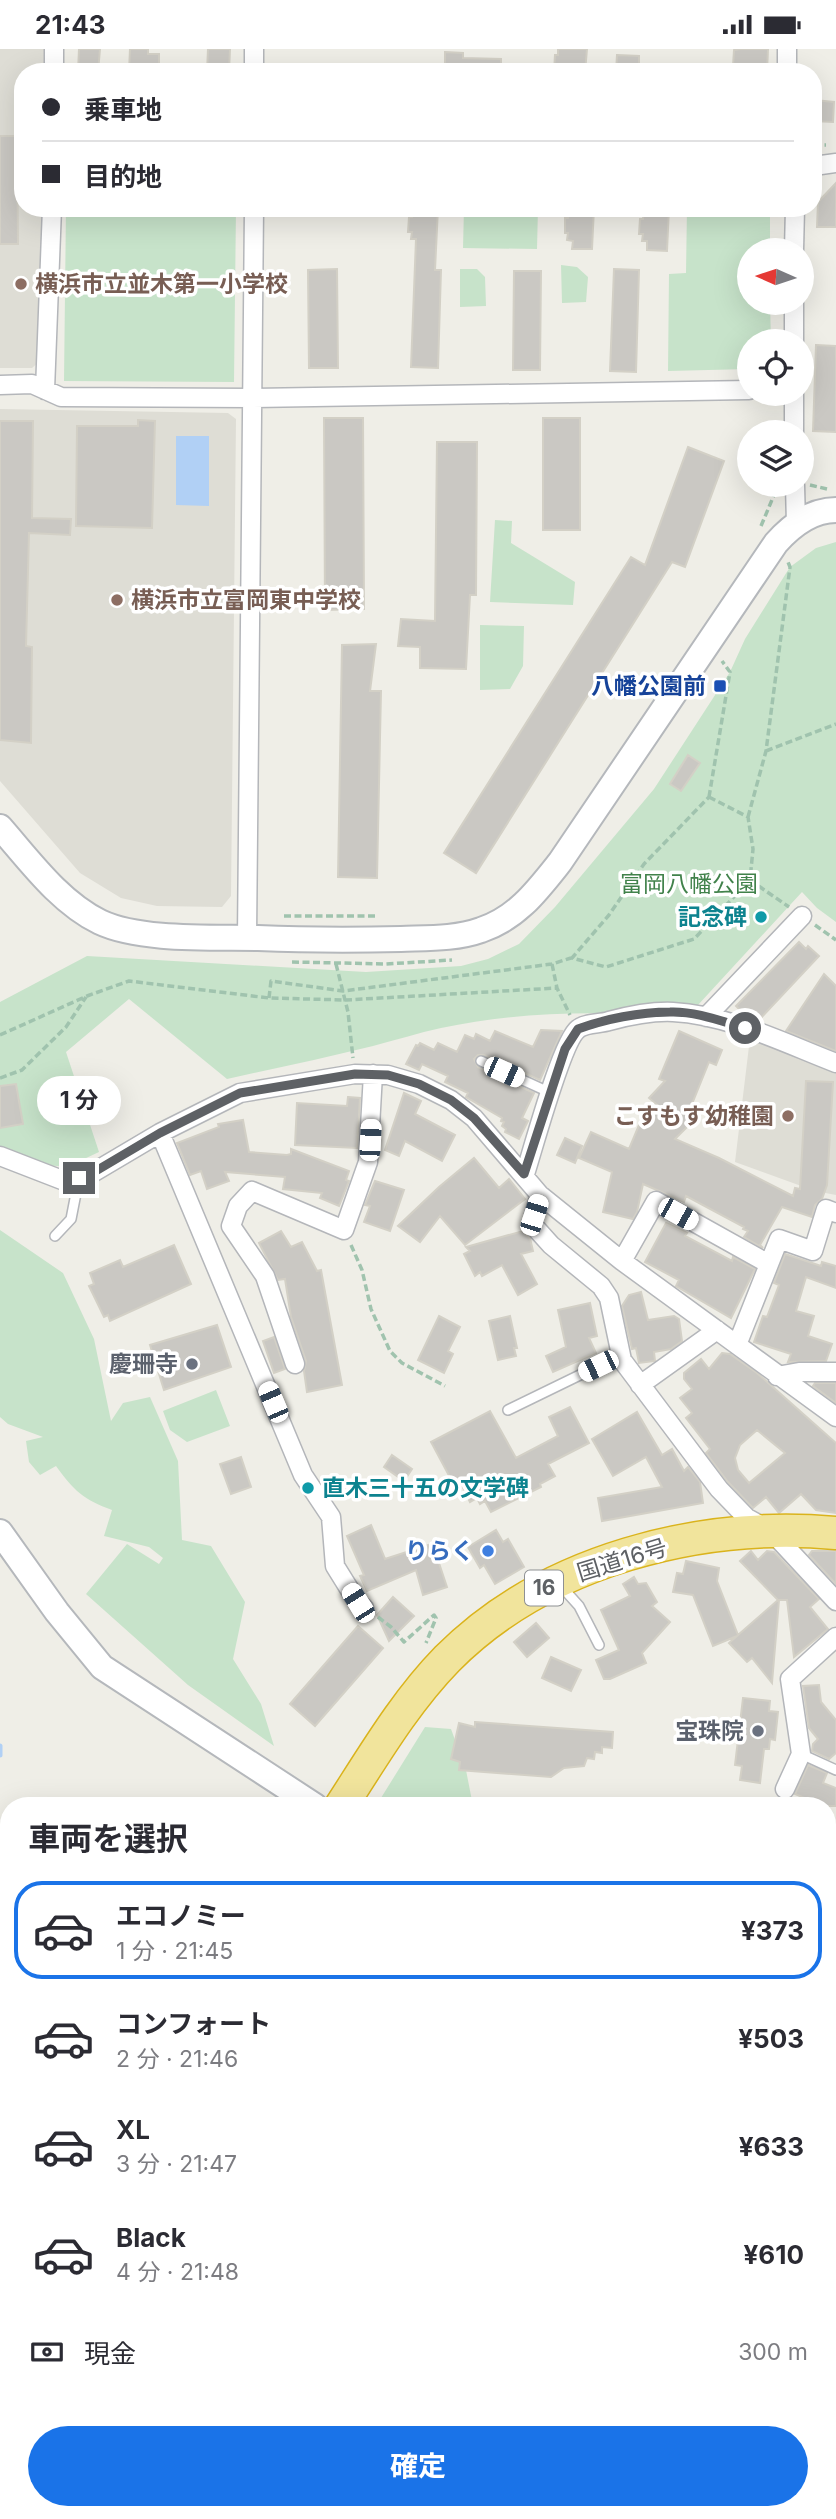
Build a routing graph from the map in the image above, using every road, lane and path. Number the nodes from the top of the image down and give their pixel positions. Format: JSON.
{"nodes":[{"id":1,"x":52,"y":217,"type":"edge"},
{"id":2,"x":254,"y":217,"type":"edge"},
{"id":3,"x":795,"y":217,"type":"edge"},
{"id":4,"x":794,"y":238,"type":"edge"},
{"id":5,"x":0,"y":385,"type":"edge"},
{"id":6,"x":45,"y":390,"type":"junction"},
{"id":7,"x":737,"y":390,"type":"edge"},
{"id":8,"x":252,"y":398,"type":"junction"},
{"id":9,"x":814,"y":485,"type":"edge"},
{"id":10,"x":836,"y":489,"type":"edge"},
{"id":11,"x":773,"y":497,"type":"edge"},
{"id":12,"x":795,"y":497,"type":"edge"},
{"id":13,"x":836,"y":510,"type":"edge"},
{"id":14,"x":796,"y":524,"type":"junction"},
{"id":15,"x":759,"y":529,"type":"dead end"},
{"id":16,"x":786,"y":558,"type":"dead end"},
{"id":17,"x":722,"y":661,"type":"dead end"},
{"id":18,"x":836,"y":724,"type":"edge"},
{"id":19,"x":766,"y":751,"type":"junction"},
{"id":20,"x":709,"y":797,"type":"junction"},
{"id":21,"x":748,"y":817,"type":"junction"},
{"id":22,"x":0,"y":827,"type":"edge"},
{"id":23,"x":247,"y":908,"type":"junction"},
{"id":24,"x":391,"y":916,"type":"dead end"},
{"id":25,"x":802,"y":916,"type":"dead end"},
{"id":26,"x":830,"y":935,"type":"dead end"},
{"id":27,"x":247,"y":938,"type":"junction"},
{"id":28,"x":836,"y":940,"type":"edge"},
{"id":29,"x":572,"y":958,"type":"junction"},
{"id":30,"x":336,"y":964,"type":"dead end"},
{"id":31,"x":552,"y":964,"type":"junction"},
{"id":32,"x":557,"y":988,"type":"junction"},
{"id":33,"x":343,"y":991,"type":"junction"},
{"id":34,"x":87,"y":996,"type":"junction"},
{"id":35,"x":269,"y":998,"type":"junction"},
{"id":36,"x":346,"y":1000,"type":"junction"},
{"id":37,"x":706,"y":1017,"type":"junction"},
{"id":38,"x":578,"y":1029,"type":"junction"},
{"id":39,"x":0,"y":1035,"type":"edge"},
{"id":40,"x":481,"y":1061,"type":"dead end"},
{"id":41,"x":836,"y":1063,"type":"edge"},
{"id":42,"x":364,"y":1074,"type":"junction"},
{"id":43,"x":0,"y":1078,"type":"edge"},
{"id":44,"x":551,"y":1093,"type":"junction"},
{"id":45,"x":160,"y":1133,"type":"junction"},
{"id":46,"x":0,"y":1156,"type":"edge"},
{"id":47,"x":524,"y":1174,"type":"junction"},
{"id":48,"x":79,"y":1178,"type":"junction"},
{"id":49,"x":540,"y":1195,"type":"junction"},
{"id":50,"x":836,"y":1213,"type":"edge"},
{"id":51,"x":344,"y":1230,"type":"junction"},
{"id":52,"x":55,"y":1236,"type":"dead end"},
{"id":53,"x":622,"y":1261,"type":"junction"},
{"id":54,"x":768,"y":1263,"type":"junction"},
{"id":55,"x":716,"y":1330,"type":"junction"},
{"id":56,"x":737,"y":1345,"type":"junction"},
{"id":57,"x":621,"y":1355,"type":"junction"},
{"id":58,"x":295,"y":1364,"type":"dead end"},
{"id":59,"x":836,"y":1372,"type":"edge"},
{"id":60,"x":777,"y":1376,"type":"junction"},
{"id":61,"x":445,"y":1385,"type":"dead end"},
{"id":62,"x":640,"y":1385,"type":"junction"},
{"id":63,"x":508,"y":1410,"type":"dead end"},
{"id":64,"x":836,"y":1417,"type":"edge"},
{"id":65,"x":771,"y":1531,"type":"junction"},
{"id":66,"x":0,"y":1532,"type":"edge"},
{"id":67,"x":836,"y":1533,"type":"edge"},
{"id":68,"x":557,"y":1581,"type":"junction"},
{"id":69,"x":836,"y":1601,"type":"edge"},
{"id":70,"x":364,"y":1608,"type":"joint"},
{"id":71,"x":836,"y":1637,"type":"edge"},
{"id":72,"x":600,"y":1645,"type":"dead end"},
{"id":73,"x":422,"y":1654,"type":"dead end"},
{"id":74,"x":801,"y":1754,"type":"junction"},
{"id":75,"x":836,"y":1770,"type":"edge"},
{"id":76,"x":785,"y":1789,"type":"dead end"},
{"id":77,"x":301,"y":1797,"type":"edge"},
{"id":78,"x":347,"y":1797,"type":"edge"}],
"edges":[{"from":1,"to":6,"type":"street"},
{"from":2,"to":8,"type":"street"},
{"from":3,"to":4,"type":"street"},
{"from":5,"to":6,"type":"street"},
{"from":6,"to":8,"type":"street"},
{"from":7,"to":8,"type":"street"},
{"from":8,"to":23,"type":"street"},
{"from":9,"to":10,"type":"path"},
{"from":11,"to":15,"type":"path"},
{"from":12,"to":14,"type":"street"},
{"from":13,"to":14,"type":"street"},
{"from":14,"to":27,"type":"street"},
{"from":16,"to":19,"type":"path"},
{"from":17,"to":20,"type":"path"},
{"from":18,"to":19,"type":"path"},
{"from":19,"to":21,"type":"path"},
{"from":20,"to":21,"type":"path"},
{"from":20,"to":29,"type":"path"},
{"from":21,"to":29,"type":"path"},
{"from":22,"to":27,"type":"street"},
{"from":23,"to":24,"type":"path"},
{"from":23,"to":27,"type":"street"},
{"from":25,"to":37,"type":"street"},
{"from":26,"to":28,"type":"path"},
{"from":29,"to":31,"type":"path"},
{"from":30,"to":33,"type":"path"},
{"from":31,"to":32,"type":"path"},
{"from":31,"to":33,"type":"path"},
{"from":32,"to":36,"type":"path"},
{"from":32,"to":38,"type":"path"},
{"from":33,"to":35,"type":"path"},
{"from":33,"to":36,"type":"path"},
{"from":34,"to":35,"type":"path"},
{"from":34,"to":39,"type":"path"},
{"from":34,"to":43,"type":"path"},
{"from":35,"to":36,"type":"path"},
{"from":36,"to":42,"type":"path"},
{"from":37,"to":38,"type":"street"},
{"from":37,"to":41,"type":"street"},
{"from":38,"to":44,"type":"street"},
{"from":40,"to":44,"type":"lane"},
{"from":42,"to":45,"type":"street"},
{"from":42,"to":47,"type":"street"},
{"from":42,"to":51,"type":"street"},
{"from":44,"to":47,"type":"street"},
{"from":45,"to":48,"type":"street"},
{"from":45,"to":70,"type":"street"},
{"from":46,"to":48,"type":"street"},
{"from":47,"to":49,"type":"street"},
{"from":48,"to":52,"type":"lane"},
{"from":49,"to":53,"type":"street"},
{"from":49,"to":57,"type":"street"},
{"from":50,"to":54,"type":"street"},
{"from":51,"to":58,"type":"street"},
{"from":51,"to":61,"type":"path"},
{"from":53,"to":54,"type":"street"},
{"from":53,"to":55,"type":"street"},
{"from":54,"to":56,"type":"street"},
{"from":55,"to":56,"type":"street"},
{"from":55,"to":62,"type":"street"},
{"from":56,"to":60,"type":"street"},
{"from":57,"to":62,"type":"street"},
{"from":57,"to":63,"type":"lane"},
{"from":59,"to":60,"type":"street"},
{"from":60,"to":64,"type":"street"},
{"from":62,"to":65,"type":"street"},
{"from":65,"to":67,"type":"highway","name":"国道16号","number":"16"},
{"from":65,"to":68,"type":"highway","name":"国道16号","number":"16"},
{"from":65,"to":69,"type":"street"},
{"from":66,"to":77,"type":"street"},
{"from":68,"to":72,"type":"lane"},
{"from":68,"to":78,"type":"highway","name":"国道16号","number":"16"},
{"from":70,"to":73,"type":"path"},
{"from":71,"to":74,"type":"street"},
{"from":74,"to":75,"type":"lane"},
{"from":74,"to":76,"type":"street"}]}
